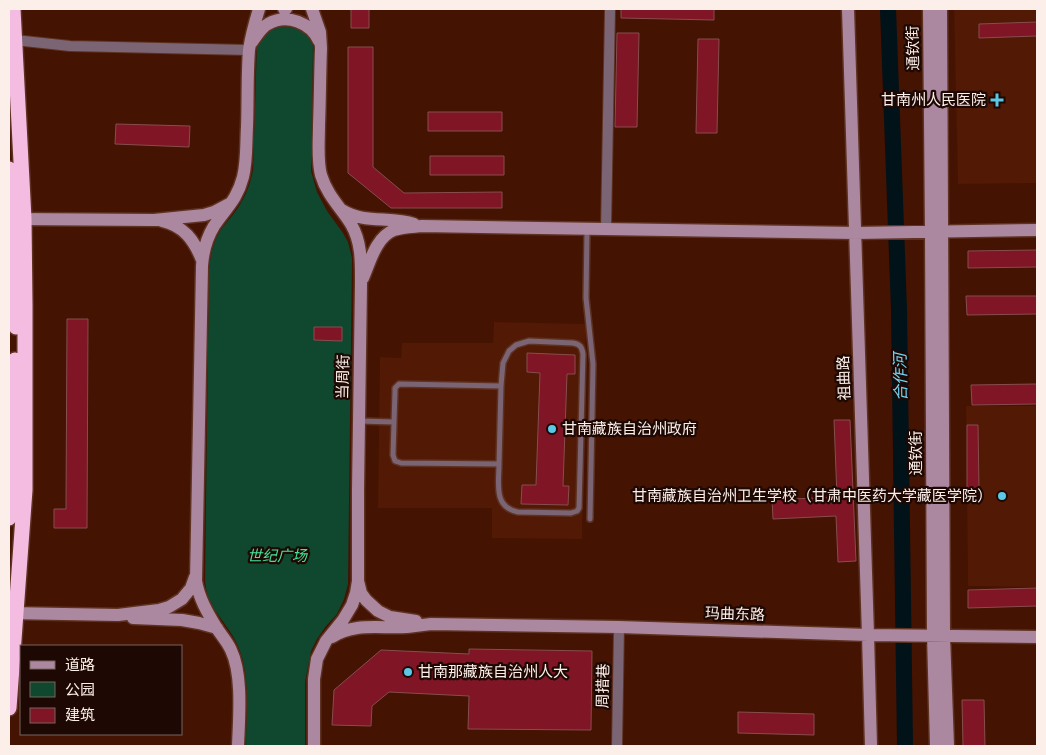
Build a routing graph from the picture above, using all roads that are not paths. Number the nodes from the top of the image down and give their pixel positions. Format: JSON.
{"nodes":[{"id":1,"x":13,"y":9,"type":"edge"},
{"id":2,"x":259,"y":9,"type":"edge"},
{"id":3,"x":312,"y":9,"type":"edge"},
{"id":4,"x":610,"y":9,"type":"edge"},
{"id":5,"x":848,"y":9,"type":"edge"},
{"id":6,"x":929,"y":9,"type":"edge"},
{"id":7,"x":940,"y":9,"type":"edge"},
{"id":8,"x":15,"y":40,"type":"junction"},
{"id":9,"x":250,"y":48,"type":"junction"},
{"id":10,"x":321,"y":48,"type":"junction"},
{"id":11,"x":9,"y":169,"type":"edge"},
{"id":12,"x":233,"y":201,"type":"junction"},
{"id":13,"x":337,"y":205,"type":"junction"},
{"id":14,"x":17,"y":219,"type":"junction"},
{"id":15,"x":154,"y":220,"type":"junction"},
{"id":16,"x":422,"y":226,"type":"junction"},
{"id":17,"x":587,"y":228,"type":"junction"},
{"id":18,"x":606,"y":229,"type":"junction"},
{"id":19,"x":1037,"y":230,"type":"edge"},
{"id":20,"x":937,"y":232,"type":"junction"},
{"id":21,"x":855,"y":233,"type":"junction"},
{"id":22,"x":202,"y":260,"type":"junction"},
{"id":23,"x":361,"y":284,"type":"junction"},
{"id":24,"x":501,"y":386,"type":"junction"},
{"id":25,"x":359,"y":422,"type":"junction"},
{"id":26,"x":394,"y":422,"type":"junction"},
{"id":27,"x":499,"y":464,"type":"junction"},
{"id":28,"x":9,"y":518,"type":"edge"},
{"id":29,"x":590,"y":519,"type":"dead end"},
{"id":30,"x":196,"y":576,"type":"junction"},
{"id":31,"x":358,"y":580,"type":"junction"},
{"id":32,"x":12,"y":613,"type":"edge"},
{"id":33,"x":118,"y":615,"type":"junction"},
{"id":34,"x":431,"y":624,"type":"junction"},
{"id":35,"x":619,"y":626,"type":"junction"},
{"id":36,"x":217,"y":628,"type":"junction"},
{"id":37,"x":873,"y":635,"type":"junction"},
{"id":38,"x":933,"y":635,"type":"junction"},
{"id":39,"x":1037,"y":637,"type":"edge"},
{"id":40,"x":326,"y":642,"type":"junction"},
{"id":41,"x":9,"y":708,"type":"edge"},
{"id":42,"x":238,"y":746,"type":"edge"},
{"id":43,"x":314,"y":746,"type":"edge"},
{"id":44,"x":617,"y":746,"type":"edge"},
{"id":45,"x":871,"y":746,"type":"edge"},
{"id":46,"x":936,"y":746,"type":"edge"},
{"id":47,"x":948,"y":746,"type":"edge"}],
"edges":[{"from":1,"to":8,"type":"highway"},
{"from":2,"to":9,"type":"street"},
{"from":3,"to":10,"type":"street","name":"当周街"},
{"from":4,"to":18,"type":"street"},
{"from":5,"to":21,"type":"street","name":"祖曲路"},
{"from":6,"to":20,"type":"street","name":"通钦街"},
{"from":7,"to":20,"type":"street"},
{"from":8,"to":9,"type":"street"},
{"from":8,"to":14,"type":"highway"},
{"from":9,"to":10,"type":"street"},
{"from":9,"to":12,"type":"street"},
{"from":10,"to":13,"type":"street","name":"当周街"},
{"from":11,"to":14,"type":"highway"},
{"from":12,"to":15,"type":"street"},
{"from":12,"to":22,"type":"street"},
{"from":13,"to":16,"type":"street"},
{"from":13,"to":23,"type":"street","name":"当周街"},
{"from":14,"to":15,"type":"street"},
{"from":14,"to":28,"type":"highway"},
{"from":14,"to":32,"type":"highway"},
{"from":15,"to":22,"type":"street"},
{"from":16,"to":17,"type":"street"},
{"from":16,"to":23,"type":"street"},
{"from":17,"to":18,"type":"street"},
{"from":17,"to":29,"type":"lane"},
{"from":18,"to":21,"type":"street"},
{"from":19,"to":20,"type":"street"},
{"from":20,"to":21,"type":"street"},
{"from":20,"to":38,"type":"street","name":"通钦街"},
{"from":21,"to":37,"type":"street","name":"祖曲路"},
{"from":22,"to":30,"type":"street"},
{"from":23,"to":25,"type":"street","name":"当周街"},
{"from":24,"to":26,"type":"lane"},
{"from":24,"to":27,"type":"lane"},
{"from":24,"to":27,"type":"lane"},
{"from":25,"to":26,"type":"lane"},
{"from":25,"to":31,"type":"street","name":"当周街"},
{"from":26,"to":27,"type":"lane"},
{"from":30,"to":33,"type":"street"},
{"from":30,"to":36,"type":"street"},
{"from":31,"to":34,"type":"street"},
{"from":31,"to":40,"type":"street","name":"当周街"},
{"from":32,"to":33,"type":"street"},
{"from":32,"to":41,"type":"highway"},
{"from":33,"to":36,"type":"street"},
{"from":34,"to":35,"type":"street","name":"玛曲东路"},
{"from":34,"to":40,"type":"street"},
{"from":35,"to":37,"type":"street","name":"玛曲东路"},
{"from":35,"to":44,"type":"street","name":"周措巷"},
{"from":36,"to":42,"type":"street"},
{"from":37,"to":38,"type":"street","name":"玛曲东路"},
{"from":37,"to":45,"type":"street","name":"祖曲路"},
{"from":38,"to":39,"type":"street","name":"玛曲东路"},
{"from":38,"to":46,"type":"street","name":"通钦街"},
{"from":38,"to":47,"type":"street"},
{"from":40,"to":43,"type":"street","name":"当周街"}]}
